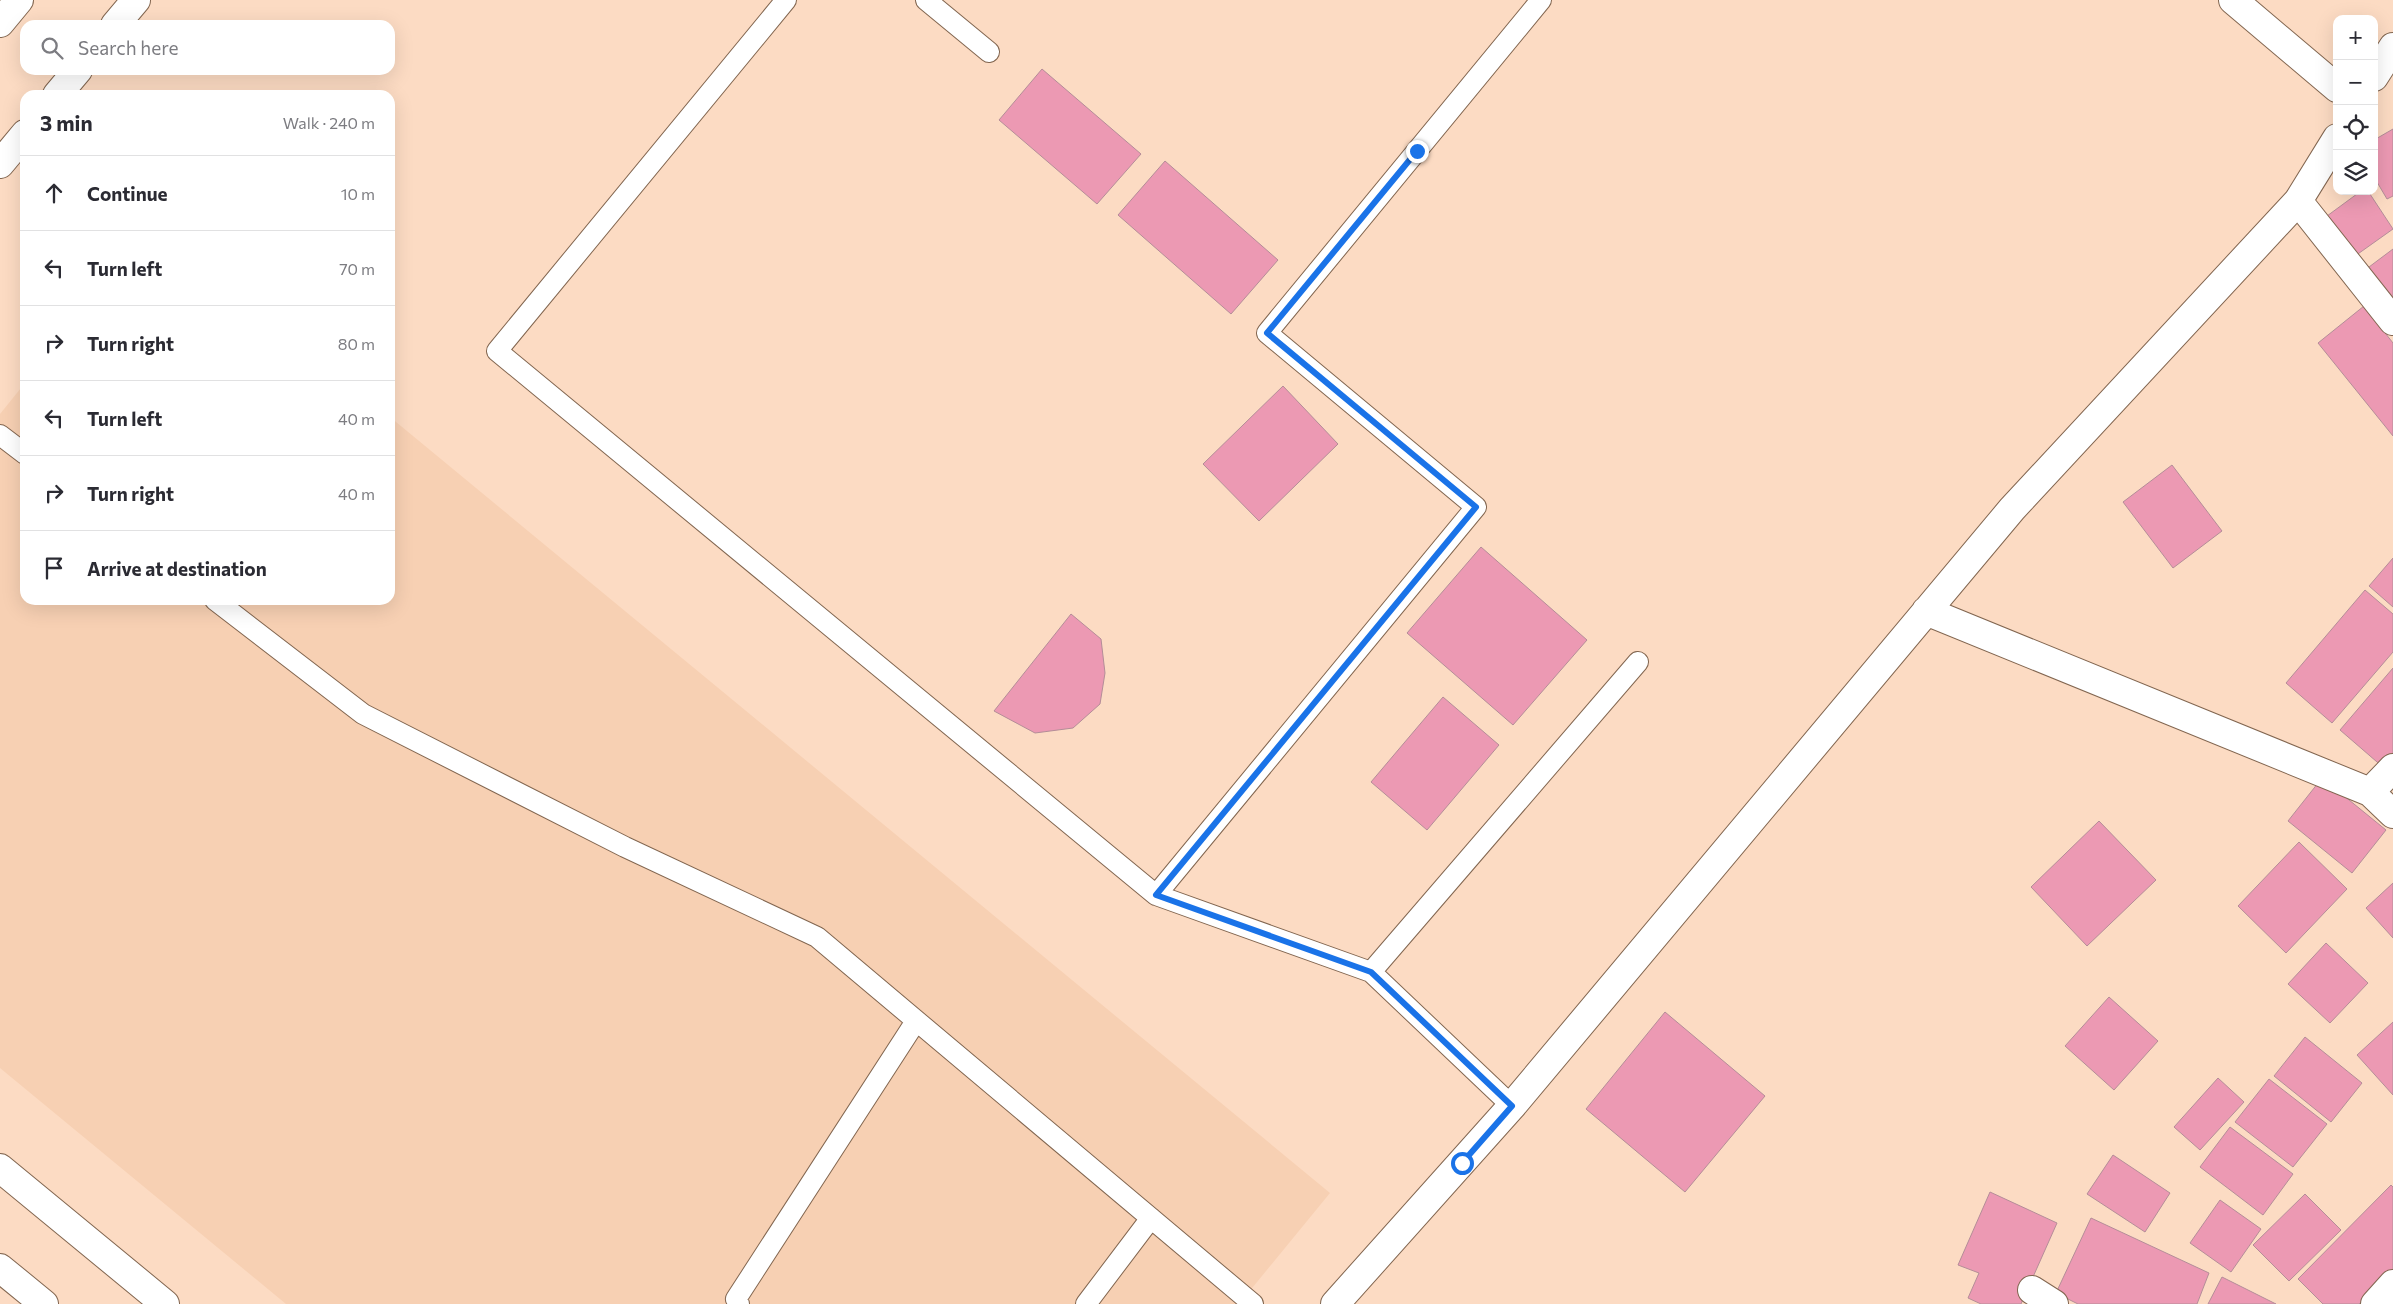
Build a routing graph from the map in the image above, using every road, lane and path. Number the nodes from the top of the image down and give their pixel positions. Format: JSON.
{"nodes":[{"id":1,"x":19,"y":0,"type":"edge"},
{"id":2,"x":136,"y":0,"type":"edge"},
{"id":3,"x":786,"y":0,"type":"edge"},
{"id":4,"x":926,"y":0,"type":"edge"},
{"id":5,"x":1542,"y":0,"type":"edge"},
{"id":6,"x":2232,"y":0,"type":"edge"},
{"id":7,"x":119,"y":20,"type":"edge"},
{"id":8,"x":0,"y":23,"type":"edge"},
{"id":9,"x":2393,"y":47,"type":"edge"},
{"id":10,"x":990,"y":52,"type":"dead end"},
{"id":11,"x":2378,"y":71,"type":"edge"},
{"id":12,"x":74,"y":75,"type":"edge"},
{"id":13,"x":2333,"y":85,"type":"edge"},
{"id":14,"x":61,"y":90,"type":"edge"},
{"id":15,"x":20,"y":140,"type":"edge"},
{"id":16,"x":2333,"y":144,"type":"edge"},
{"id":17,"x":0,"y":164,"type":"edge"},
{"id":18,"x":2298,"y":201,"type":"junction"},
{"id":19,"x":2393,"y":322,"type":"edge"},
{"id":20,"x":0,"y":435,"type":"edge"},
{"id":21,"x":20,"y":450,"type":"edge"},
{"id":22,"x":222,"y":605,"type":"edge"},
{"id":23,"x":1926,"y":611,"type":"junction"},
{"id":24,"x":1638,"y":662,"type":"dead end"},
{"id":25,"x":2393,"y":768,"type":"edge"},
{"id":26,"x":2370,"y":792,"type":"junction"},
{"id":27,"x":2393,"y":814,"type":"edge"},
{"id":28,"x":1156,"y":895,"type":"junction"},
{"id":29,"x":1371,"y":972,"type":"junction"},
{"id":30,"x":916,"y":1021,"type":"junction"},
{"id":31,"x":1512,"y":1106,"type":"junction"},
{"id":32,"x":0,"y":1168,"type":"edge"},
{"id":33,"x":1151,"y":1218,"type":"junction"},
{"id":34,"x":0,"y":1268,"type":"edge"},
{"id":35,"x":2393,"y":1284,"type":"edge"},
{"id":36,"x":44,"y":1304,"type":"edge"},
{"id":37,"x":165,"y":1304,"type":"edge"},
{"id":38,"x":739,"y":1304,"type":"edge"},
{"id":39,"x":1086,"y":1304,"type":"edge"},
{"id":40,"x":1253,"y":1304,"type":"edge"},
{"id":41,"x":1335,"y":1304,"type":"edge"},
{"id":42,"x":2375,"y":1304,"type":"edge"}],
"edges":[{"from":1,"to":8,"type":"street"},
{"from":2,"to":7,"type":"street"},
{"from":3,"to":28,"type":"lane"},
{"from":4,"to":10,"type":"lane"},
{"from":5,"to":28,"type":"lane"},
{"from":6,"to":13,"type":"street"},
{"from":9,"to":11,"type":"street"},
{"from":12,"to":14,"type":"street"},
{"from":15,"to":17,"type":"street"},
{"from":16,"to":18,"type":"street"},
{"from":18,"to":19,"type":"street"},
{"from":18,"to":23,"type":"street"},
{"from":20,"to":21,"type":"lane"},
{"from":22,"to":30,"type":"lane"},
{"from":23,"to":26,"type":"street"},
{"from":23,"to":31,"type":"street"},
{"from":24,"to":29,"type":"lane"},
{"from":25,"to":26,"type":"street"},
{"from":26,"to":27,"type":"street"},
{"from":28,"to":29,"type":"lane"},
{"from":29,"to":31,"type":"lane"},
{"from":30,"to":33,"type":"lane"},
{"from":30,"to":38,"type":"lane"},
{"from":31,"to":41,"type":"street"},
{"from":32,"to":37,"type":"street"},
{"from":33,"to":39,"type":"lane"},
{"from":33,"to":40,"type":"lane"},
{"from":34,"to":36,"type":"street"},
{"from":35,"to":42,"type":"street"}]}
